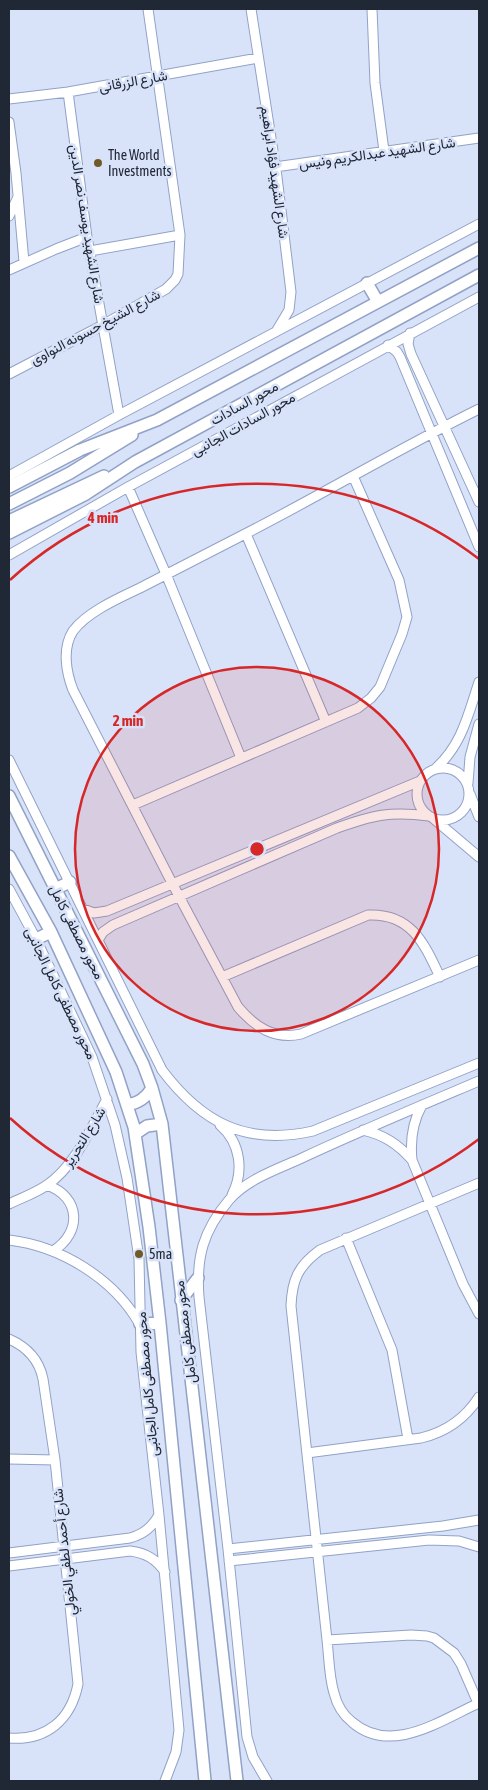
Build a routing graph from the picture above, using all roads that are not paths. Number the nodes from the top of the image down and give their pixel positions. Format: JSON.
{"nodes":[{"id":1,"x":148,"y":9,"type":"edge"},
{"id":2,"x":252,"y":9,"type":"edge"},
{"id":3,"x":372,"y":9,"type":"edge"},
{"id":4,"x":258,"y":58,"type":"junction"},
{"id":5,"x":157,"y":76,"type":"junction"},
{"id":6,"x":68,"y":92,"type":"junction"},
{"id":7,"x":9,"y":100,"type":"edge"},
{"id":8,"x":9,"y":122,"type":"edge"},
{"id":9,"x":479,"y":138,"type":"edge"},
{"id":10,"x":384,"y":151,"type":"junction"},
{"id":11,"x":275,"y":167,"type":"junction"},
{"id":12,"x":18,"y":197,"type":"junction"},
{"id":13,"x":9,"y":216,"type":"edge"},
{"id":14,"x":479,"y":224,"type":"edge"},
{"id":15,"x":180,"y":235,"type":"junction"},
{"id":16,"x":87,"y":238,"type":"junction"},
{"id":17,"x":479,"y":248,"type":"edge"},
{"id":18,"x":90,"y":250,"type":"junction"},
{"id":19,"x":24,"y":262,"type":"junction"},
{"id":20,"x":9,"y":270,"type":"edge"},
{"id":21,"x":479,"y":275,"type":"edge"},
{"id":22,"x":367,"y":283,"type":"junction"},
{"id":23,"x":479,"y":297,"type":"edge"},
{"id":24,"x":378,"y":302,"type":"junction"},
{"id":25,"x":103,"y":325,"type":"junction"},
{"id":26,"x":275,"y":332,"type":"junction"},
{"id":27,"x":410,"y":333,"type":"junction"},
{"id":28,"x":388,"y":345,"type":"junction"},
{"id":29,"x":9,"y":374,"type":"edge"},
{"id":30,"x":479,"y":409,"type":"edge"},
{"id":31,"x":119,"y":415,"type":"junction"},
{"id":32,"x":157,"y":420,"type":"junction"},
{"id":33,"x":444,"y":426,"type":"junction"},
{"id":34,"x":432,"y":432,"type":"junction"},
{"id":35,"x":135,"y":462,"type":"junction"},
{"id":36,"x":9,"y":476,"type":"edge"},
{"id":37,"x":353,"y":476,"type":"junction"},
{"id":38,"x":9,"y":487,"type":"edge"},
{"id":39,"x":128,"y":487,"type":"junction"},
{"id":40,"x":479,"y":502,"type":"edge"},
{"id":41,"x":9,"y":504,"type":"edge"},
{"id":42,"x":9,"y":521,"type":"edge"},
{"id":43,"x":9,"y":533,"type":"edge"},
{"id":44,"x":246,"y":534,"type":"junction"},
{"id":45,"x":479,"y":547,"type":"edge"},
{"id":46,"x":9,"y":555,"type":"edge"},
{"id":47,"x":166,"y":574,"type":"junction"},
{"id":48,"x":479,"y":682,"type":"edge"},
{"id":49,"x":326,"y":722,"type":"junction"},
{"id":50,"x":479,"y":724,"type":"edge"},
{"id":51,"x":241,"y":758,"type":"junction"},
{"id":52,"x":9,"y":760,"type":"edge"},
{"id":53,"x":436,"y":769,"type":"junction"},
{"id":54,"x":420,"y":781,"type":"junction"},
{"id":55,"x":469,"y":790,"type":"junction"},
{"id":56,"x":9,"y":796,"type":"edge"},
{"id":57,"x":133,"y":805,"type":"junction"},
{"id":58,"x":432,"y":817,"type":"junction"},
{"id":59,"x":479,"y":817,"type":"edge"},
{"id":60,"x":9,"y":856,"type":"edge"},
{"id":61,"x":479,"y":857,"type":"edge"},
{"id":62,"x":70,"y":882,"type":"junction"},
{"id":63,"x":172,"y":883,"type":"junction"},
{"id":64,"x":9,"y":889,"type":"edge"},
{"id":65,"x":55,"y":889,"type":"junction"},
{"id":66,"x":179,"y":896,"type":"junction"},
{"id":67,"x":83,"y":909,"type":"junction"},
{"id":68,"x":51,"y":932,"type":"junction"},
{"id":69,"x":36,"y":939,"type":"junction"},
{"id":70,"x":98,"y":940,"type":"junction"},
{"id":71,"x":479,"y":960,"type":"edge"},
{"id":72,"x":222,"y":977,"type":"junction"},
{"id":73,"x":440,"y":977,"type":"junction"},
{"id":74,"x":479,"y":1063,"type":"edge"},
{"id":75,"x":467,"y":1068,"type":"junction"},
{"id":76,"x":476,"y":1082,"type":"edge"},
{"id":77,"x":152,"y":1088,"type":"junction"},
{"id":78,"x":107,"y":1099,"type":"junction"},
{"id":79,"x":128,"y":1105,"type":"junction"},
{"id":80,"x":422,"y":1105,"type":"junction"},
{"id":81,"x":214,"y":1120,"type":"junction"},
{"id":82,"x":162,"y":1124,"type":"junction"},
{"id":83,"x":363,"y":1130,"type":"junction"},
{"id":84,"x":135,"y":1134,"type":"junction"},
{"id":85,"x":412,"y":1160,"type":"junction"},
{"id":86,"x":479,"y":1183,"type":"edge"},
{"id":87,"x":47,"y":1185,"type":"junction"},
{"id":88,"x":231,"y":1198,"type":"junction"},
{"id":89,"x":9,"y":1204,"type":"edge"},
{"id":90,"x":430,"y":1204,"type":"junction"},
{"id":91,"x":346,"y":1238,"type":"junction"},
{"id":92,"x":9,"y":1240,"type":"edge"},
{"id":93,"x":53,"y":1251,"type":"junction"},
{"id":94,"x":198,"y":1278,"type":"junction"},
{"id":95,"x":182,"y":1300,"type":"junction"},
{"id":96,"x":479,"y":1314,"type":"edge"},
{"id":97,"x":160,"y":1323,"type":"junction"},
{"id":98,"x":140,"y":1324,"type":"junction"},
{"id":99,"x":9,"y":1339,"type":"edge"},
{"id":100,"x":479,"y":1397,"type":"edge"},
{"id":101,"x":408,"y":1440,"type":"junction"},
{"id":102,"x":307,"y":1453,"type":"junction"},
{"id":103,"x":9,"y":1459,"type":"edge"},
{"id":104,"x":55,"y":1460,"type":"junction"},
{"id":105,"x":160,"y":1514,"type":"junction"},
{"id":106,"x":479,"y":1520,"type":"edge"},
{"id":107,"x":316,"y":1539,"type":"junction"},
{"id":108,"x":64,"y":1546,"type":"junction"},
{"id":109,"x":479,"y":1546,"type":"edge"},
{"id":110,"x":228,"y":1549,"type":"junction"},
{"id":111,"x":318,"y":1552,"type":"junction"},
{"id":112,"x":9,"y":1553,"type":"edge"},
{"id":113,"x":66,"y":1559,"type":"junction"},
{"id":114,"x":229,"y":1561,"type":"junction"},
{"id":115,"x":9,"y":1566,"type":"edge"},
{"id":116,"x":165,"y":1573,"type":"junction"},
{"id":117,"x":327,"y":1640,"type":"junction"},
{"id":118,"x":479,"y":1703,"type":"edge"},
{"id":119,"x":9,"y":1738,"type":"edge"},
{"id":120,"x":165,"y":1781,"type":"edge"},
{"id":121,"x":205,"y":1781,"type":"edge"},
{"id":122,"x":237,"y":1781,"type":"edge"},
{"id":123,"x":267,"y":1781,"type":"edge"}],
"edges":[{"from":1,"to":5,"type":"street","name":"شارع الشيخ حسونه النواوى"},
{"from":2,"to":4,"type":"street","name":"شارع الشهيد فؤاد ابراهيم"},
{"from":3,"to":10,"type":"street"},
{"from":4,"to":5,"type":"street","name":"شارع الزرقانى"},
{"from":4,"to":11,"type":"street","name":"شارع الشهيد فؤاد ابراهيم"},
{"from":5,"to":6,"type":"street","name":"شارع الزرقانى"},
{"from":5,"to":15,"type":"street","name":"شارع الشيخ حسونه النواوى"},
{"from":6,"to":7,"type":"street","name":"شارع الزرقانى"},
{"from":6,"to":16,"type":"street","name":"شارع الشهيد يوسف نصر الدين"},
{"from":8,"to":12,"type":"street"},
{"from":9,"to":10,"type":"street","name":"شارع الشهيد عبدالكريم ونيس"},
{"from":10,"to":11,"type":"street","name":"شارع الشهيد عبدالكريم ونيس"},
{"from":11,"to":26,"type":"street","name":"شارع الشهيد فؤاد ابراهيم"},
{"from":12,"to":13,"type":"street"},
{"from":12,"to":19,"type":"street"},
{"from":14,"to":22,"type":"street"},
{"from":15,"to":18,"type":"street"},
{"from":15,"to":25,"type":"street","name":"شارع الشيخ حسونه النواوى"},
{"from":16,"to":18,"type":"street","name":"شارع الشهيد يوسف نصر الدين"},
{"from":16,"to":19,"type":"street"},
{"from":17,"to":24,"type":"main road","name":"محور السادات"},
{"from":18,"to":25,"type":"street","name":"شارع الشهيد يوسف نصر الدين"},
{"from":19,"to":20,"type":"street"},
{"from":21,"to":35,"type":"main road","name":"محور السادات"},
{"from":22,"to":24,"type":"main road"},
{"from":22,"to":26,"type":"street"},
{"from":23,"to":27,"type":"street","name":"محور السادات الجانبى"},
{"from":24,"to":32,"type":"main road","name":"محور السادات"},
{"from":25,"to":29,"type":"street","name":"شارع الشيخ حسونه النواوى"},
{"from":25,"to":31,"type":"street","name":"شارع الشهيد يوسف نصر الدين"},
{"from":26,"to":31,"type":"street"},
{"from":27,"to":28,"type":"street","name":"محور السادات الجانبى"},
{"from":27,"to":33,"type":"street"},
{"from":28,"to":34,"type":"street"},
{"from":28,"to":39,"type":"street","name":"محور السادات الجانبى"},
{"from":30,"to":33,"type":"street"},
{"from":31,"to":36,"type":"street"},
{"from":32,"to":38,"type":"main road","name":"محور السادات"},
{"from":32,"to":41,"type":"main road"},
{"from":33,"to":34,"type":"street"},
{"from":33,"to":40,"type":"street"},
{"from":34,"to":37,"type":"street"},
{"from":34,"to":45,"type":"street"},
{"from":35,"to":42,"type":"main road"},
{"from":35,"to":43,"type":"main road","name":"محور السادات"},
{"from":37,"to":44,"type":"street"},
{"from":37,"to":49,"type":"street"},
{"from":39,"to":46,"type":"street","name":"محور السادات الجانبى"},
{"from":39,"to":47,"type":"street"},
{"from":44,"to":47,"type":"street"},
{"from":44,"to":49,"type":"street"},
{"from":47,"to":51,"type":"street"},
{"from":47,"to":57,"type":"street"},
{"from":48,"to":53,"type":"street"},
{"from":49,"to":51,"type":"street"},
{"from":50,"to":55,"type":"street"},
{"from":51,"to":57,"type":"street"},
{"from":52,"to":62,"type":"street"},
{"from":53,"to":54,"type":"street"},
{"from":53,"to":55,"type":"street"},
{"from":54,"to":58,"type":"street"},
{"from":54,"to":63,"type":"street"},
{"from":55,"to":58,"type":"street"},
{"from":55,"to":59,"type":"street"},
{"from":56,"to":65,"type":"main road","name":"محور مصطفى كامل"},
{"from":57,"to":63,"type":"street"},
{"from":58,"to":61,"type":"street"},
{"from":58,"to":66,"type":"street"},
{"from":60,"to":68,"type":"main road","name":"محور مصطفى كامل"},
{"from":62,"to":65,"type":"main road"},
{"from":62,"to":67,"type":"street"},
{"from":63,"to":66,"type":"street"},
{"from":63,"to":67,"type":"street"},
{"from":64,"to":69,"type":"street","name":"محور مصطفى كامل الجانبى"},
{"from":65,"to":77,"type":"main road","name":"محور مصطفى كامل"},
{"from":66,"to":70,"type":"street"},
{"from":66,"to":72,"type":"street"},
{"from":67,"to":70,"type":"street"},
{"from":68,"to":69,"type":"main road"},
{"from":68,"to":79,"type":"main road","name":"محور مصطفى كامل"},
{"from":69,"to":78,"type":"street","name":"محور مصطفى كامل الجانبى"},
{"from":70,"to":81,"type":"street"},
{"from":71,"to":73,"type":"street"},
{"from":72,"to":73,"type":"street"},
{"from":72,"to":73,"type":"street"},
{"from":74,"to":75,"type":"street"},
{"from":75,"to":76,"type":"street"},
{"from":75,"to":81,"type":"street"},
{"from":76,"to":80,"type":"street"},
{"from":77,"to":79,"type":"main road"},
{"from":77,"to":82,"type":"main road","name":"محور مصطفى كامل"},
{"from":78,"to":87,"type":"street","name":"شارع التحرير"},
{"from":78,"to":98,"type":"street","name":"محور مصطفى كامل الجانبى"},
{"from":79,"to":84,"type":"main road","name":"محور مصطفى كامل"},
{"from":80,"to":83,"type":"street"},
{"from":80,"to":85,"type":"street"},
{"from":81,"to":88,"type":"street"},
{"from":82,"to":84,"type":"main road"},
{"from":82,"to":95,"type":"main road","name":"محور مصطفى كامل"},
{"from":83,"to":85,"type":"street"},
{"from":83,"to":88,"type":"street"},
{"from":84,"to":97,"type":"main road","name":"محور مصطفى كامل"},
{"from":85,"to":90,"type":"street"},
{"from":86,"to":90,"type":"street"},
{"from":87,"to":89,"type":"street","name":"شارع التحرير"},
{"from":87,"to":93,"type":"street"},
{"from":88,"to":94,"type":"street"},
{"from":90,"to":91,"type":"street"},
{"from":90,"to":96,"type":"street"},
{"from":91,"to":101,"type":"street"},
{"from":91,"to":102,"type":"street"},
{"from":92,"to":93,"type":"street"},
{"from":93,"to":98,"type":"street"},
{"from":94,"to":95,"type":"main road"},
{"from":94,"to":110,"type":"street"},
{"from":95,"to":122,"type":"main road","name":"محور مصطفى كامل"},
{"from":97,"to":98,"type":"main road"},
{"from":97,"to":121,"type":"main road","name":"محور مصطفى كامل"},
{"from":98,"to":105,"type":"street","name":"محور مصطفى كامل الجانبى"},
{"from":99,"to":104,"type":"street","name":"شارع أحمد لطفي الخولي"},
{"from":100,"to":101,"type":"street"},
{"from":101,"to":102,"type":"street"},
{"from":102,"to":107,"type":"street"},
{"from":103,"to":104,"type":"street"},
{"from":104,"to":108,"type":"street","name":"شارع أحمد لطفي الخولي"},
{"from":105,"to":108,"type":"street"},
{"from":105,"to":116,"type":"street","name":"محور مصطفى كامل الجانبى"},
{"from":106,"to":107,"type":"street"},
{"from":107,"to":110,"type":"street"},
{"from":107,"to":111,"type":"street"},
{"from":108,"to":112,"type":"street"},
{"from":108,"to":113,"type":"street","name":"شارع أحمد لطفي الخولي"},
{"from":109,"to":111,"type":"street"},
{"from":110,"to":114,"type":"street"},
{"from":111,"to":114,"type":"street"},
{"from":111,"to":117,"type":"street"},
{"from":113,"to":115,"type":"street"},
{"from":113,"to":116,"type":"street"},
{"from":113,"to":119,"type":"street","name":"شارع أحمد لطفي الخولي"},
{"from":114,"to":123,"type":"street"},
{"from":116,"to":120,"type":"street","name":"محور مصطفى كامل الجانبى"},
{"from":117,"to":118,"type":"street"},
{"from":117,"to":118,"type":"street"}]}
